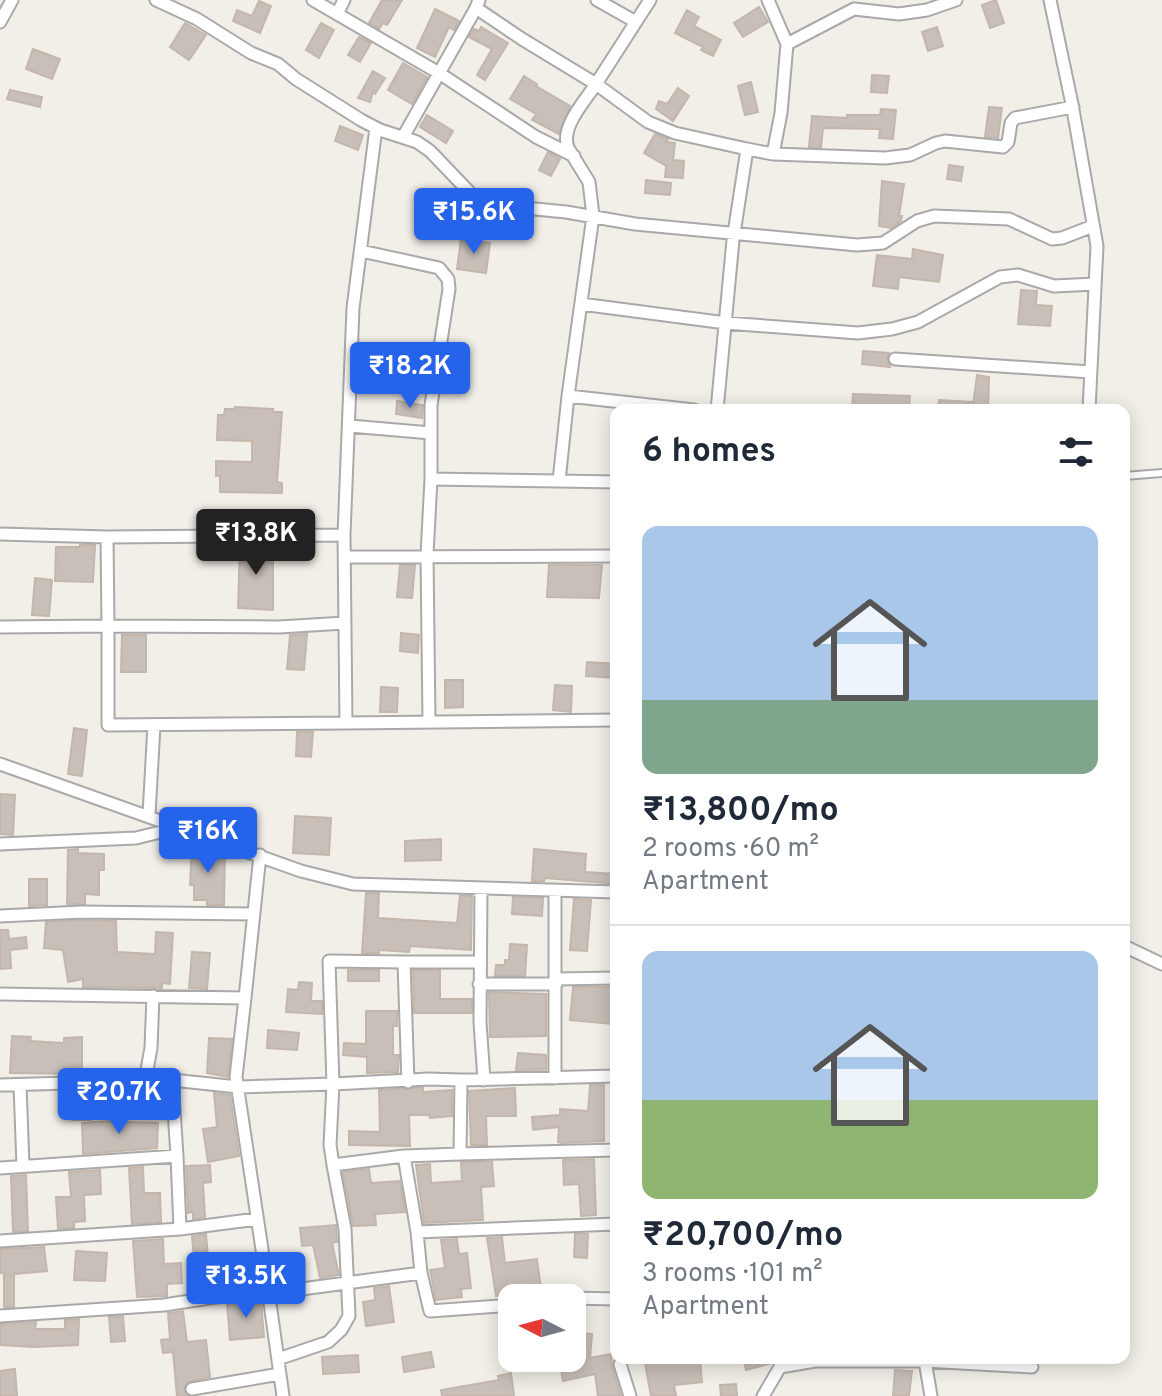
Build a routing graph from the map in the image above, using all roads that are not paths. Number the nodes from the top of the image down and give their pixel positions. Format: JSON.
{"nodes":[{"id":1,"x":12,"y":0,"type":"edge"},
{"id":2,"x":156,"y":0,"type":"edge"},
{"id":3,"x":313,"y":0,"type":"edge"},
{"id":4,"x":344,"y":0,"type":"edge"},
{"id":5,"x":597,"y":0,"type":"edge"},
{"id":6,"x":650,"y":0,"type":"edge"},
{"id":7,"x":768,"y":0,"type":"edge"},
{"id":8,"x":956,"y":0,"type":"edge"},
{"id":9,"x":1050,"y":0,"type":"edge"},
{"id":10,"x":478,"y":4,"type":"edge"},
{"id":11,"x":862,"y":5,"type":"edge"},
{"id":12,"x":337,"y":14,"type":"junction"},
{"id":13,"x":0,"y":22,"type":"edge"},
{"id":14,"x":636,"y":22,"type":"junction"},
{"id":15,"x":787,"y":44,"type":"junction"},
{"id":16,"x":439,"y":73,"type":"junction"},
{"id":17,"x":596,"y":84,"type":"junction"},
{"id":18,"x":1073,"y":107,"type":"junction"},
{"id":19,"x":376,"y":128,"type":"junction"},
{"id":20,"x":403,"y":137,"type":"junction"},
{"id":21,"x":747,"y":149,"type":"junction"},
{"id":22,"x":773,"y":154,"type":"junction"},
{"id":23,"x":574,"y":156,"type":"junction"},
{"id":24,"x":593,"y":216,"type":"junction"},
{"id":25,"x":1093,"y":226,"type":"junction"},
{"id":26,"x":734,"y":235,"type":"junction"},
{"id":27,"x":361,"y":251,"type":"junction"},
{"id":28,"x":1095,"y":284,"type":"junction"},
{"id":29,"x":581,"y":304,"type":"junction"},
{"id":30,"x":726,"y":323,"type":"junction"},
{"id":31,"x":895,"y":359,"type":"dead end"},
{"id":32,"x":1091,"y":372,"type":"junction"},
{"id":33,"x":568,"y":396,"type":"junction"},
{"id":34,"x":640,"y":404,"type":"edge"},
{"id":35,"x":718,"y":404,"type":"edge"},
{"id":36,"x":1089,"y":404,"type":"edge"},
{"id":37,"x":350,"y":426,"type":"junction"},
{"id":38,"x":431,"y":433,"type":"junction"},
{"id":39,"x":1162,"y":473,"type":"edge"},
{"id":40,"x":1130,"y":476,"type":"edge"},
{"id":41,"x":431,"y":479,"type":"junction"},
{"id":42,"x":559,"y":481,"type":"junction"},
{"id":43,"x":610,"y":482,"type":"edge"},
{"id":44,"x":0,"y":534,"type":"edge"},
{"id":45,"x":344,"y":535,"type":"junction"},
{"id":46,"x":107,"y":537,"type":"junction"},
{"id":47,"x":427,"y":555,"type":"junction"},
{"id":48,"x":610,"y":556,"type":"edge"},
{"id":49,"x":345,"y":557,"type":"junction"},
{"id":50,"x":345,"y":623,"type":"junction"},
{"id":51,"x":108,"y":626,"type":"junction"},
{"id":52,"x":0,"y":627,"type":"edge"},
{"id":53,"x":610,"y":720,"type":"edge"},
{"id":54,"x":429,"y":722,"type":"junction"},
{"id":55,"x":346,"y":723,"type":"junction"},
{"id":56,"x":154,"y":725,"type":"junction"},
{"id":57,"x":0,"y":764,"type":"edge"},
{"id":58,"x":149,"y":815,"type":"junction"},
{"id":59,"x":181,"y":827,"type":"junction"},
{"id":60,"x":0,"y":844,"type":"edge"},
{"id":61,"x":260,"y":855,"type":"junction"},
{"id":62,"x":481,"y":889,"type":"junction"},
{"id":63,"x":555,"y":890,"type":"junction"},
{"id":64,"x":610,"y":892,"type":"edge"},
{"id":65,"x":254,"y":914,"type":"junction"},
{"id":66,"x":0,"y":916,"type":"edge"},
{"id":67,"x":1130,"y":949,"type":"edge"},
{"id":68,"x":404,"y":962,"type":"junction"},
{"id":69,"x":480,"y":962,"type":"junction"},
{"id":70,"x":1162,"y":964,"type":"edge"},
{"id":71,"x":610,"y":978,"type":"edge"},
{"id":72,"x":555,"y":981,"type":"junction"},
{"id":73,"x":479,"y":984,"type":"junction"},
{"id":74,"x":0,"y":994,"type":"edge"},
{"id":75,"x":153,"y":996,"type":"junction"},
{"id":76,"x":245,"y":998,"type":"junction"},
{"id":77,"x":610,"y":1076,"type":"edge"},
{"id":78,"x":555,"y":1078,"type":"junction"},
{"id":79,"x":172,"y":1080,"type":"junction"},
{"id":80,"x":461,"y":1080,"type":"junction"},
{"id":81,"x":484,"y":1080,"type":"junction"},
{"id":82,"x":145,"y":1081,"type":"junction"},
{"id":83,"x":408,"y":1082,"type":"junction"},
{"id":84,"x":333,"y":1084,"type":"junction"},
{"id":85,"x":0,"y":1085,"type":"edge"},
{"id":86,"x":20,"y":1085,"type":"junction"},
{"id":87,"x":238,"y":1087,"type":"junction"},
{"id":88,"x":610,"y":1150,"type":"edge"},
{"id":89,"x":460,"y":1154,"type":"junction"},
{"id":90,"x":177,"y":1156,"type":"junction"},
{"id":91,"x":404,"y":1156,"type":"junction"},
{"id":92,"x":333,"y":1165,"type":"junction"},
{"id":93,"x":23,"y":1166,"type":"junction"},
{"id":94,"x":0,"y":1168,"type":"edge"},
{"id":95,"x":257,"y":1219,"type":"junction"},
{"id":96,"x":610,"y":1224,"type":"edge"},
{"id":97,"x":180,"y":1229,"type":"junction"},
{"id":98,"x":417,"y":1232,"type":"junction"},
{"id":99,"x":0,"y":1241,"type":"edge"},
{"id":100,"x":421,"y":1273,"type":"junction"},
{"id":101,"x":349,"y":1281,"type":"junction"},
{"id":102,"x":268,"y":1289,"type":"junction"},
{"id":103,"x":586,"y":1298,"type":"edge"},
{"id":104,"x":610,"y":1299,"type":"edge"},
{"id":105,"x":498,"y":1306,"type":"edge"},
{"id":106,"x":0,"y":1316,"type":"edge"},
{"id":107,"x":278,"y":1359,"type":"junction"},
{"id":108,"x":620,"y":1364,"type":"dead end"},
{"id":109,"x":779,"y":1364,"type":"edge"},
{"id":110,"x":926,"y":1364,"type":"edge"},
{"id":111,"x":978,"y":1364,"type":"edge"},
{"id":112,"x":1032,"y":1367,"type":"dead end"},
{"id":113,"x":280,"y":1374,"type":"junction"},
{"id":114,"x":192,"y":1389,"type":"dead end"},
{"id":115,"x":283,"y":1396,"type":"edge"},
{"id":116,"x":630,"y":1396,"type":"edge"},
{"id":117,"x":763,"y":1396,"type":"edge"},
{"id":118,"x":931,"y":1396,"type":"edge"}],
"edges":[{"from":1,"to":13,"type":"street"},
{"from":2,"to":19,"type":"street"},
{"from":3,"to":12,"type":"street"},
{"from":4,"to":12,"type":"street"},
{"from":5,"to":14,"type":"street"},
{"from":6,"to":14,"type":"street"},
{"from":7,"to":15,"type":"street"},
{"from":8,"to":11,"type":"street"},
{"from":9,"to":18,"type":"street"},
{"from":10,"to":16,"type":"street"},
{"from":10,"to":17,"type":"street"},
{"from":11,"to":15,"type":"street"},
{"from":12,"to":16,"type":"street"},
{"from":14,"to":17,"type":"street"},
{"from":15,"to":22,"type":"street"},
{"from":16,"to":20,"type":"street"},
{"from":16,"to":23,"type":"street"},
{"from":17,"to":21,"type":"street"},
{"from":17,"to":23,"type":"street"},
{"from":18,"to":22,"type":"street"},
{"from":18,"to":25,"type":"street"},
{"from":19,"to":20,"type":"street"},
{"from":19,"to":27,"type":"street"},
{"from":20,"to":24,"type":"street"},
{"from":21,"to":22,"type":"street"},
{"from":21,"to":26,"type":"street"},
{"from":23,"to":24,"type":"street"},
{"from":24,"to":26,"type":"street"},
{"from":24,"to":29,"type":"street"},
{"from":25,"to":26,"type":"street"},
{"from":25,"to":28,"type":"street"},
{"from":26,"to":30,"type":"street"},
{"from":27,"to":37,"type":"street"},
{"from":27,"to":38,"type":"street"},
{"from":28,"to":30,"type":"street"},
{"from":28,"to":32,"type":"street"},
{"from":29,"to":30,"type":"street"},
{"from":29,"to":33,"type":"street"},
{"from":30,"to":35,"type":"street"},
{"from":31,"to":32,"type":"street"},
{"from":32,"to":36,"type":"street"},
{"from":33,"to":34,"type":"street"},
{"from":33,"to":42,"type":"street"},
{"from":37,"to":38,"type":"street"},
{"from":37,"to":45,"type":"street"},
{"from":38,"to":41,"type":"street"},
{"from":39,"to":40,"type":"lane"},
{"from":41,"to":42,"type":"street"},
{"from":41,"to":47,"type":"street"},
{"from":42,"to":43,"type":"street"},
{"from":44,"to":46,"type":"street"},
{"from":45,"to":46,"type":"street"},
{"from":45,"to":49,"type":"street"},
{"from":46,"to":51,"type":"street"},
{"from":47,"to":48,"type":"street"},
{"from":47,"to":49,"type":"street"},
{"from":47,"to":54,"type":"street"},
{"from":49,"to":50,"type":"street"},
{"from":50,"to":51,"type":"street"},
{"from":50,"to":55,"type":"street"},
{"from":51,"to":52,"type":"street"},
{"from":51,"to":56,"type":"street"},
{"from":53,"to":54,"type":"street"},
{"from":54,"to":55,"type":"street"},
{"from":55,"to":56,"type":"street"},
{"from":56,"to":58,"type":"street"},
{"from":57,"to":58,"type":"street"},
{"from":58,"to":59,"type":"street"},
{"from":59,"to":60,"type":"street"},
{"from":59,"to":61,"type":"street"},
{"from":61,"to":62,"type":"street"},
{"from":61,"to":65,"type":"street"},
{"from":62,"to":63,"type":"street"},
{"from":62,"to":69,"type":"street"},
{"from":63,"to":64,"type":"street"},
{"from":63,"to":72,"type":"street"},
{"from":65,"to":66,"type":"street"},
{"from":65,"to":76,"type":"street"},
{"from":67,"to":70,"type":"street"},
{"from":68,"to":69,"type":"street"},
{"from":68,"to":83,"type":"street"},
{"from":68,"to":84,"type":"street"},
{"from":69,"to":73,"type":"street"},
{"from":71,"to":72,"type":"street"},
{"from":72,"to":73,"type":"street"},
{"from":72,"to":78,"type":"street"},
{"from":73,"to":81,"type":"street"},
{"from":74,"to":75,"type":"street"},
{"from":75,"to":76,"type":"street"},
{"from":75,"to":82,"type":"street"},
{"from":76,"to":87,"type":"street"},
{"from":77,"to":78,"type":"street"},
{"from":78,"to":81,"type":"street"},
{"from":79,"to":82,"type":"street"},
{"from":79,"to":87,"type":"street"},
{"from":79,"to":90,"type":"street"},
{"from":80,"to":81,"type":"street"},
{"from":80,"to":83,"type":"street"},
{"from":80,"to":89,"type":"street"},
{"from":82,"to":86,"type":"street"},
{"from":83,"to":84,"type":"street"},
{"from":84,"to":87,"type":"street"},
{"from":84,"to":92,"type":"street"},
{"from":85,"to":86,"type":"street"},
{"from":86,"to":93,"type":"street"},
{"from":87,"to":95,"type":"street"},
{"from":88,"to":89,"type":"street"},
{"from":89,"to":91,"type":"street"},
{"from":90,"to":93,"type":"street"},
{"from":90,"to":97,"type":"street"},
{"from":91,"to":92,"type":"street"},
{"from":91,"to":98,"type":"street"},
{"from":92,"to":101,"type":"street"},
{"from":93,"to":94,"type":"street"},
{"from":95,"to":97,"type":"street"},
{"from":95,"to":102,"type":"street"},
{"from":96,"to":98,"type":"street"},
{"from":97,"to":99,"type":"street"},
{"from":98,"to":100,"type":"street"},
{"from":100,"to":101,"type":"street"},
{"from":100,"to":105,"type":"street"},
{"from":101,"to":102,"type":"street"},
{"from":101,"to":107,"type":"street"},
{"from":102,"to":106,"type":"street"},
{"from":102,"to":107,"type":"street"},
{"from":103,"to":104,"type":"street"},
{"from":107,"to":113,"type":"street"},
{"from":108,"to":116,"type":"street"},
{"from":109,"to":117,"type":"street"},
{"from":110,"to":118,"type":"street"},
{"from":111,"to":112,"type":"street"},
{"from":113,"to":114,"type":"street"},
{"from":113,"to":115,"type":"street"}]}
